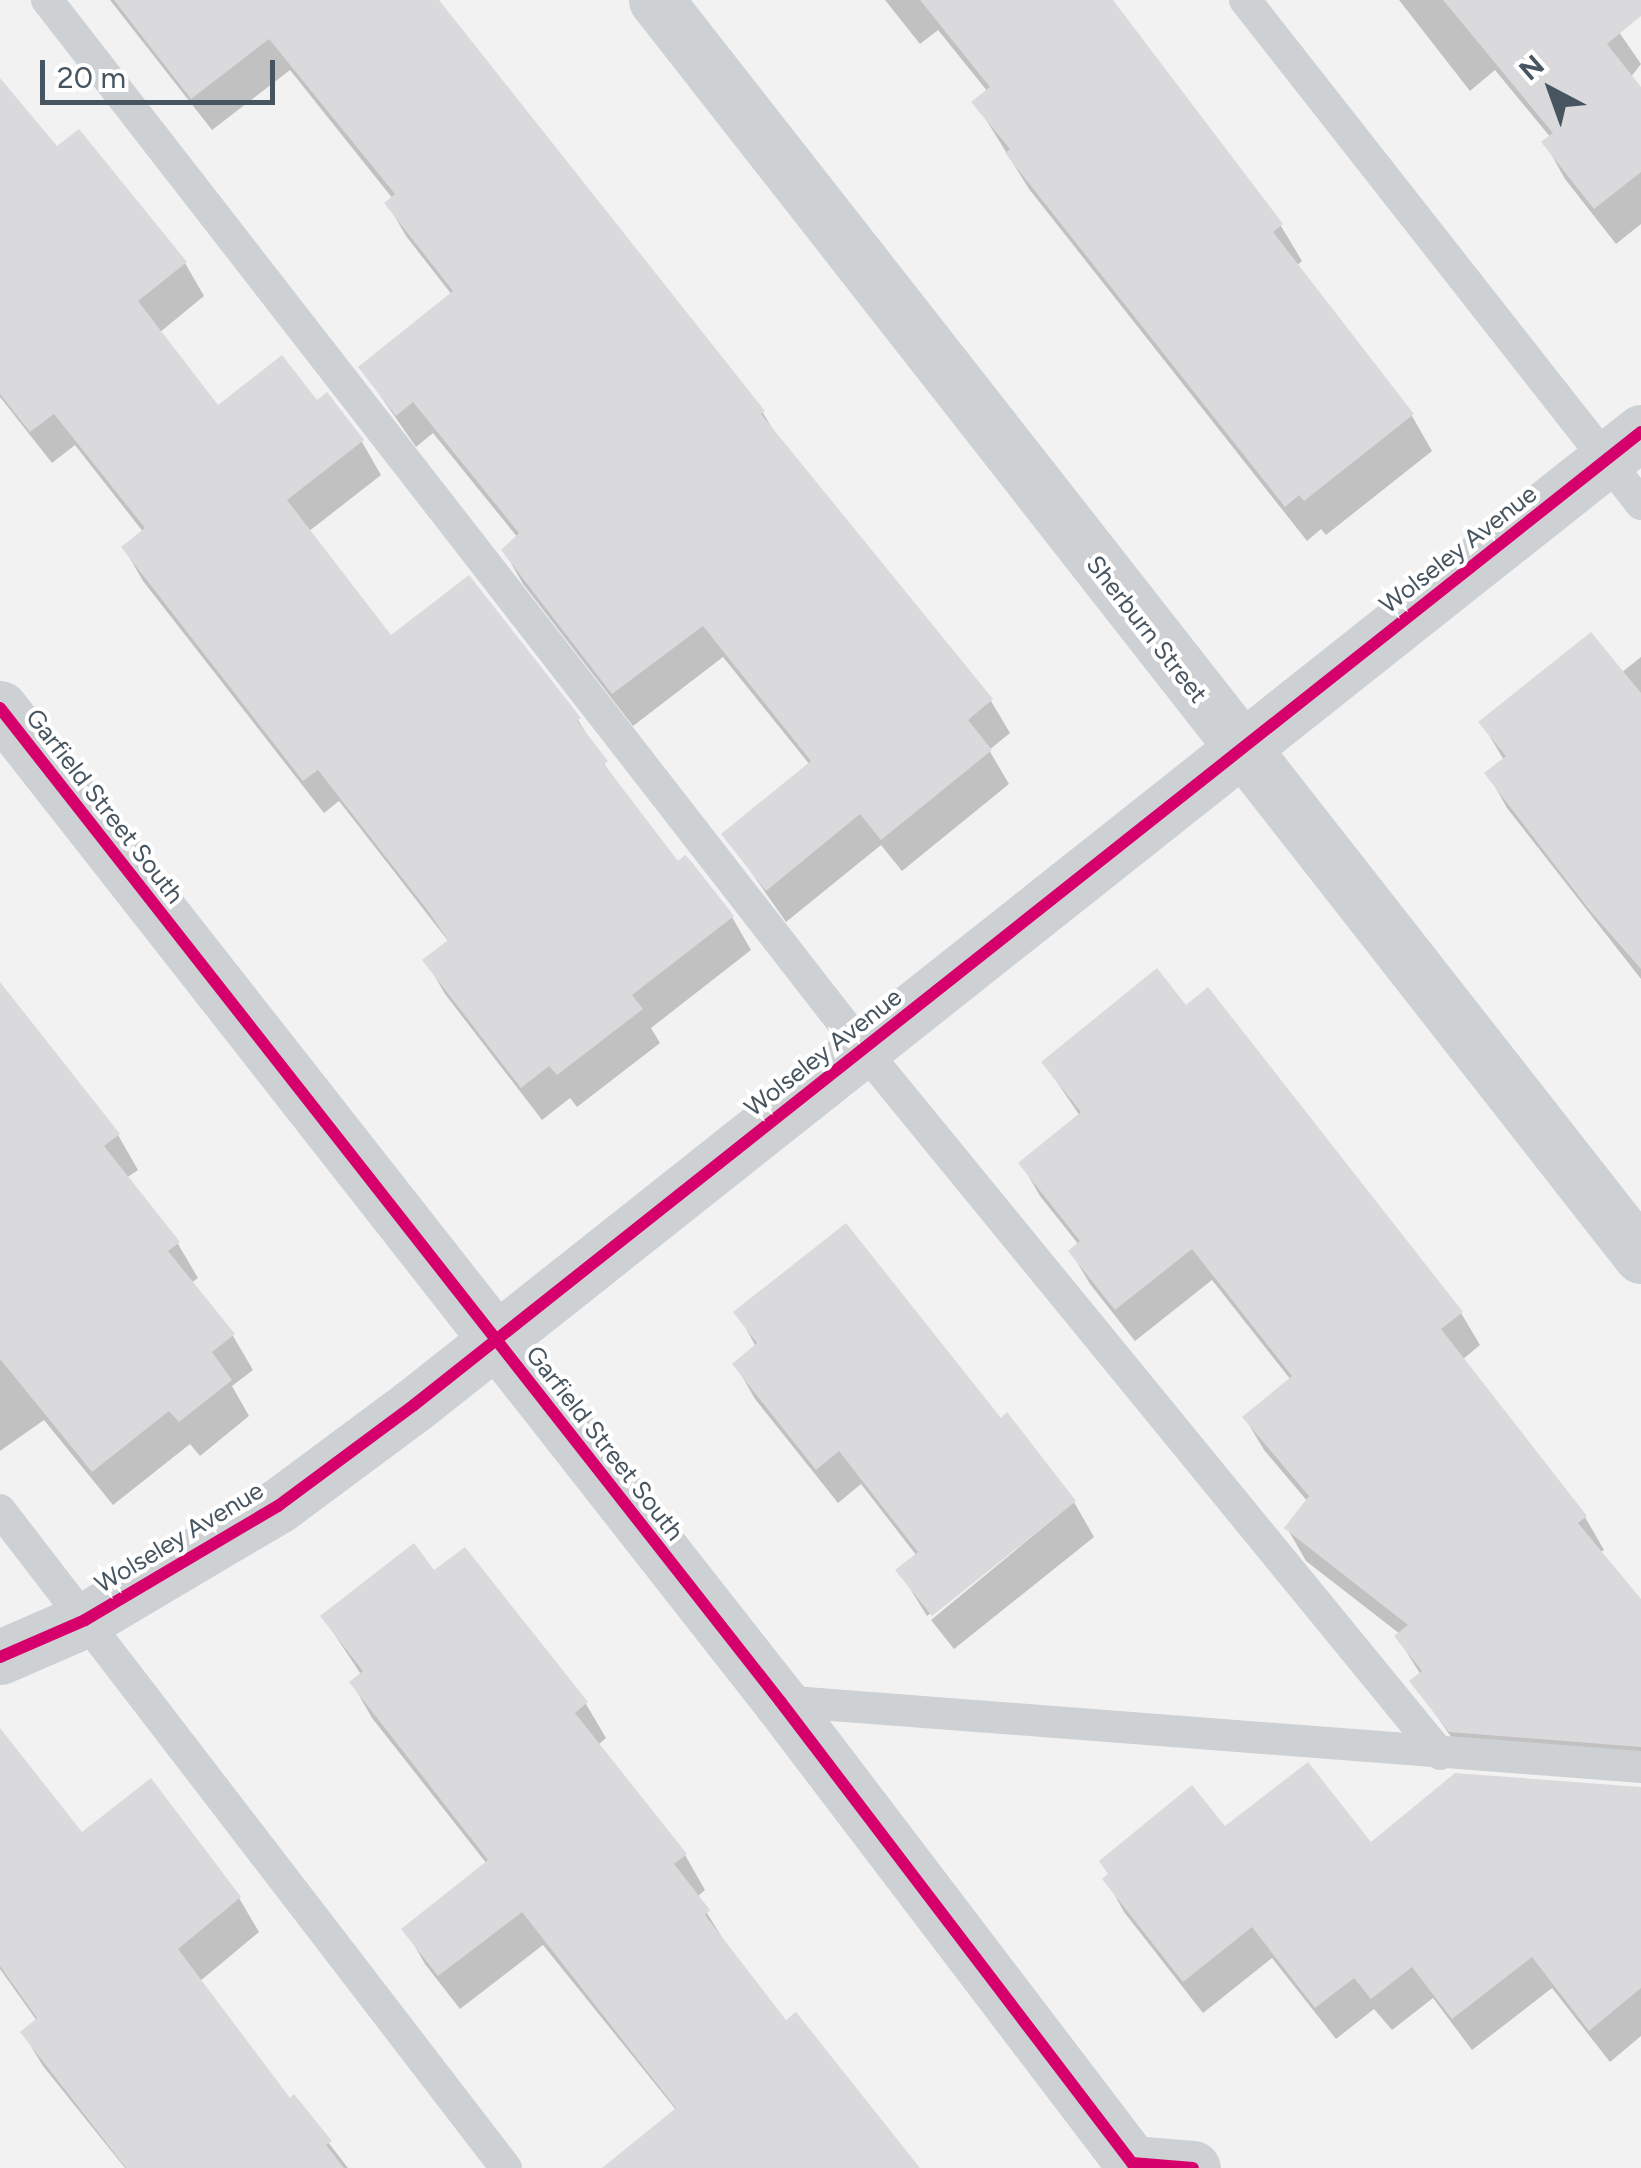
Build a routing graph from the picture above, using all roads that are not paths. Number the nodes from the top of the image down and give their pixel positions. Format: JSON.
{"nodes":[{"id":1,"x":47,"y":0,"type":"edge"},
{"id":2,"x":656,"y":0,"type":"edge"},
{"id":3,"x":1245,"y":0,"type":"edge"},
{"id":4,"x":1623,"y":446,"type":"edge"},
{"id":5,"x":1641,"y":504,"type":"edge"},
{"id":6,"x":0,"y":708,"type":"edge"},
{"id":7,"x":1241,"y":750,"type":"junction"},
{"id":8,"x":863,"y":1049,"type":"junction"},
{"id":9,"x":1641,"y":1256,"type":"edge"},
{"id":10,"x":494,"y":1339,"type":"junction"},
{"id":11,"x":0,"y":1510,"type":"edge"},
{"id":12,"x":85,"y":1620,"type":"junction"},
{"id":13,"x":0,"y":1657,"type":"edge"},
{"id":14,"x":780,"y":1701,"type":"junction"},
{"id":15,"x":1440,"y":1754,"type":"junction"},
{"id":16,"x":1641,"y":1766,"type":"edge"},
{"id":17,"x":506,"y":2168,"type":"edge"},
{"id":18,"x":1194,"y":2168,"type":"edge"}],
"edges":[{"from":1,"to":8,"type":"lane"},
{"from":2,"to":7,"type":"street","name":"Sherburn Street"},
{"from":3,"to":4,"type":"lane"},
{"from":4,"to":5,"type":"lane"},
{"from":4,"to":7,"type":"street","name":"Wolseley Avenue"},
{"from":6,"to":10,"type":"street","name":"Garfield Street South"},
{"from":7,"to":8,"type":"street","name":"Wolseley Avenue"},
{"from":7,"to":9,"type":"street","name":"Sherburn Street"},
{"from":8,"to":10,"type":"street","name":"Wolseley Avenue"},
{"from":8,"to":15,"type":"lane"},
{"from":10,"to":12,"type":"street","name":"Wolseley Avenue"},
{"from":10,"to":14,"type":"street","name":"Garfield Street South"},
{"from":11,"to":12,"type":"lane"},
{"from":12,"to":13,"type":"street","name":"Wolseley Avenue"},
{"from":12,"to":17,"type":"lane"},
{"from":14,"to":15,"type":"lane"},
{"from":14,"to":18,"type":"street","name":"Garfield Street South"},
{"from":15,"to":16,"type":"lane"}]}
